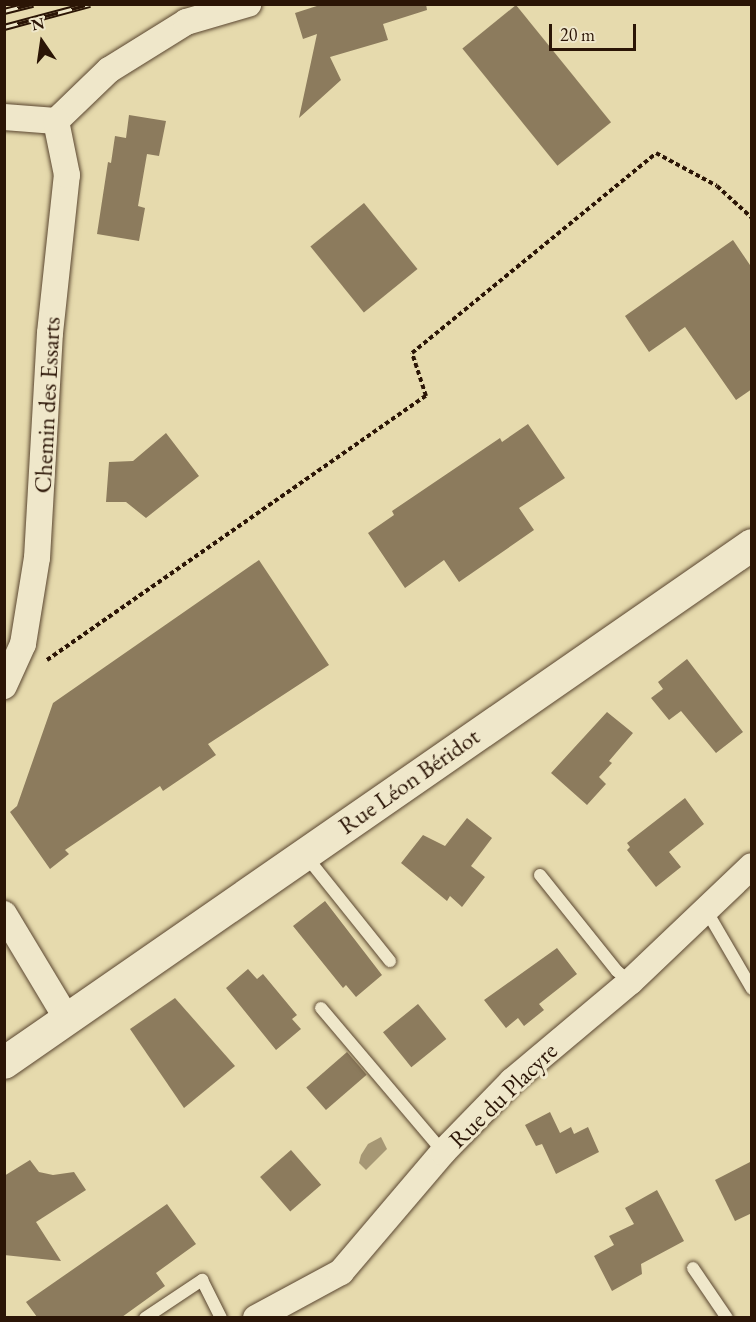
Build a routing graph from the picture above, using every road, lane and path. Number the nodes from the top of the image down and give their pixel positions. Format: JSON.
{"nodes":[{"id":1,"x":248,"y":4,"type":"edge"},
{"id":2,"x":4,"y":117,"type":"edge"},
{"id":3,"x":56,"y":121,"type":"junction"},
{"id":4,"x":752,"y":218,"type":"edge"},
{"id":5,"x":752,"y":545,"type":"edge"},
{"id":6,"x":44,"y":662,"type":"dead end"},
{"id":7,"x":7,"y":675,"type":"edge"},
{"id":8,"x":304,"y":854,"type":"junction"},
{"id":9,"x":752,"y":866,"type":"edge"},
{"id":10,"x":540,"y":875,"type":"dead end"},
{"id":11,"x":706,"y":910,"type":"junction"},
{"id":12,"x":4,"y":914,"type":"edge"},
{"id":13,"x":390,"y":961,"type":"dead end"},
{"id":14,"x":630,"y":982,"type":"junction"},
{"id":15,"x":752,"y":989,"type":"edge"},
{"id":16,"x":321,"y":1008,"type":"dead end"},
{"id":17,"x":67,"y":1019,"type":"junction"},
{"id":18,"x":4,"y":1063,"type":"edge"},
{"id":19,"x":443,"y":1152,"type":"junction"},
{"id":20,"x":693,"y":1268,"type":"dead end"},
{"id":21,"x":145,"y":1317,"type":"edge"},
{"id":22,"x":221,"y":1317,"type":"edge"},
{"id":23,"x":256,"y":1317,"type":"edge"},
{"id":24,"x":727,"y":1317,"type":"edge"}],
"edges":[{"from":1,"to":3,"type":"street"},
{"from":2,"to":3,"type":"street"},
{"from":3,"to":7,"type":"street","name":"Chemin des Essarts"},
{"from":4,"to":6,"type":"path"},
{"from":5,"to":8,"type":"street","name":"Rue Léon Béridot"},
{"from":8,"to":13,"type":"lane"},
{"from":8,"to":17,"type":"street","name":"Rue Léon Béridot"},
{"from":9,"to":11,"type":"street","name":"Rue du Placyre"},
{"from":10,"to":14,"type":"lane"},
{"from":11,"to":14,"type":"street","name":"Rue du Placyre"},
{"from":11,"to":15,"type":"lane"},
{"from":12,"to":17,"type":"street"},
{"from":14,"to":19,"type":"street","name":"Rue du Placyre"},
{"from":16,"to":19,"type":"lane"},
{"from":17,"to":18,"type":"street"},
{"from":19,"to":23,"type":"street","name":"Rue du Placyre"},
{"from":20,"to":24,"type":"lane"},
{"from":21,"to":22,"type":"lane"}]}
